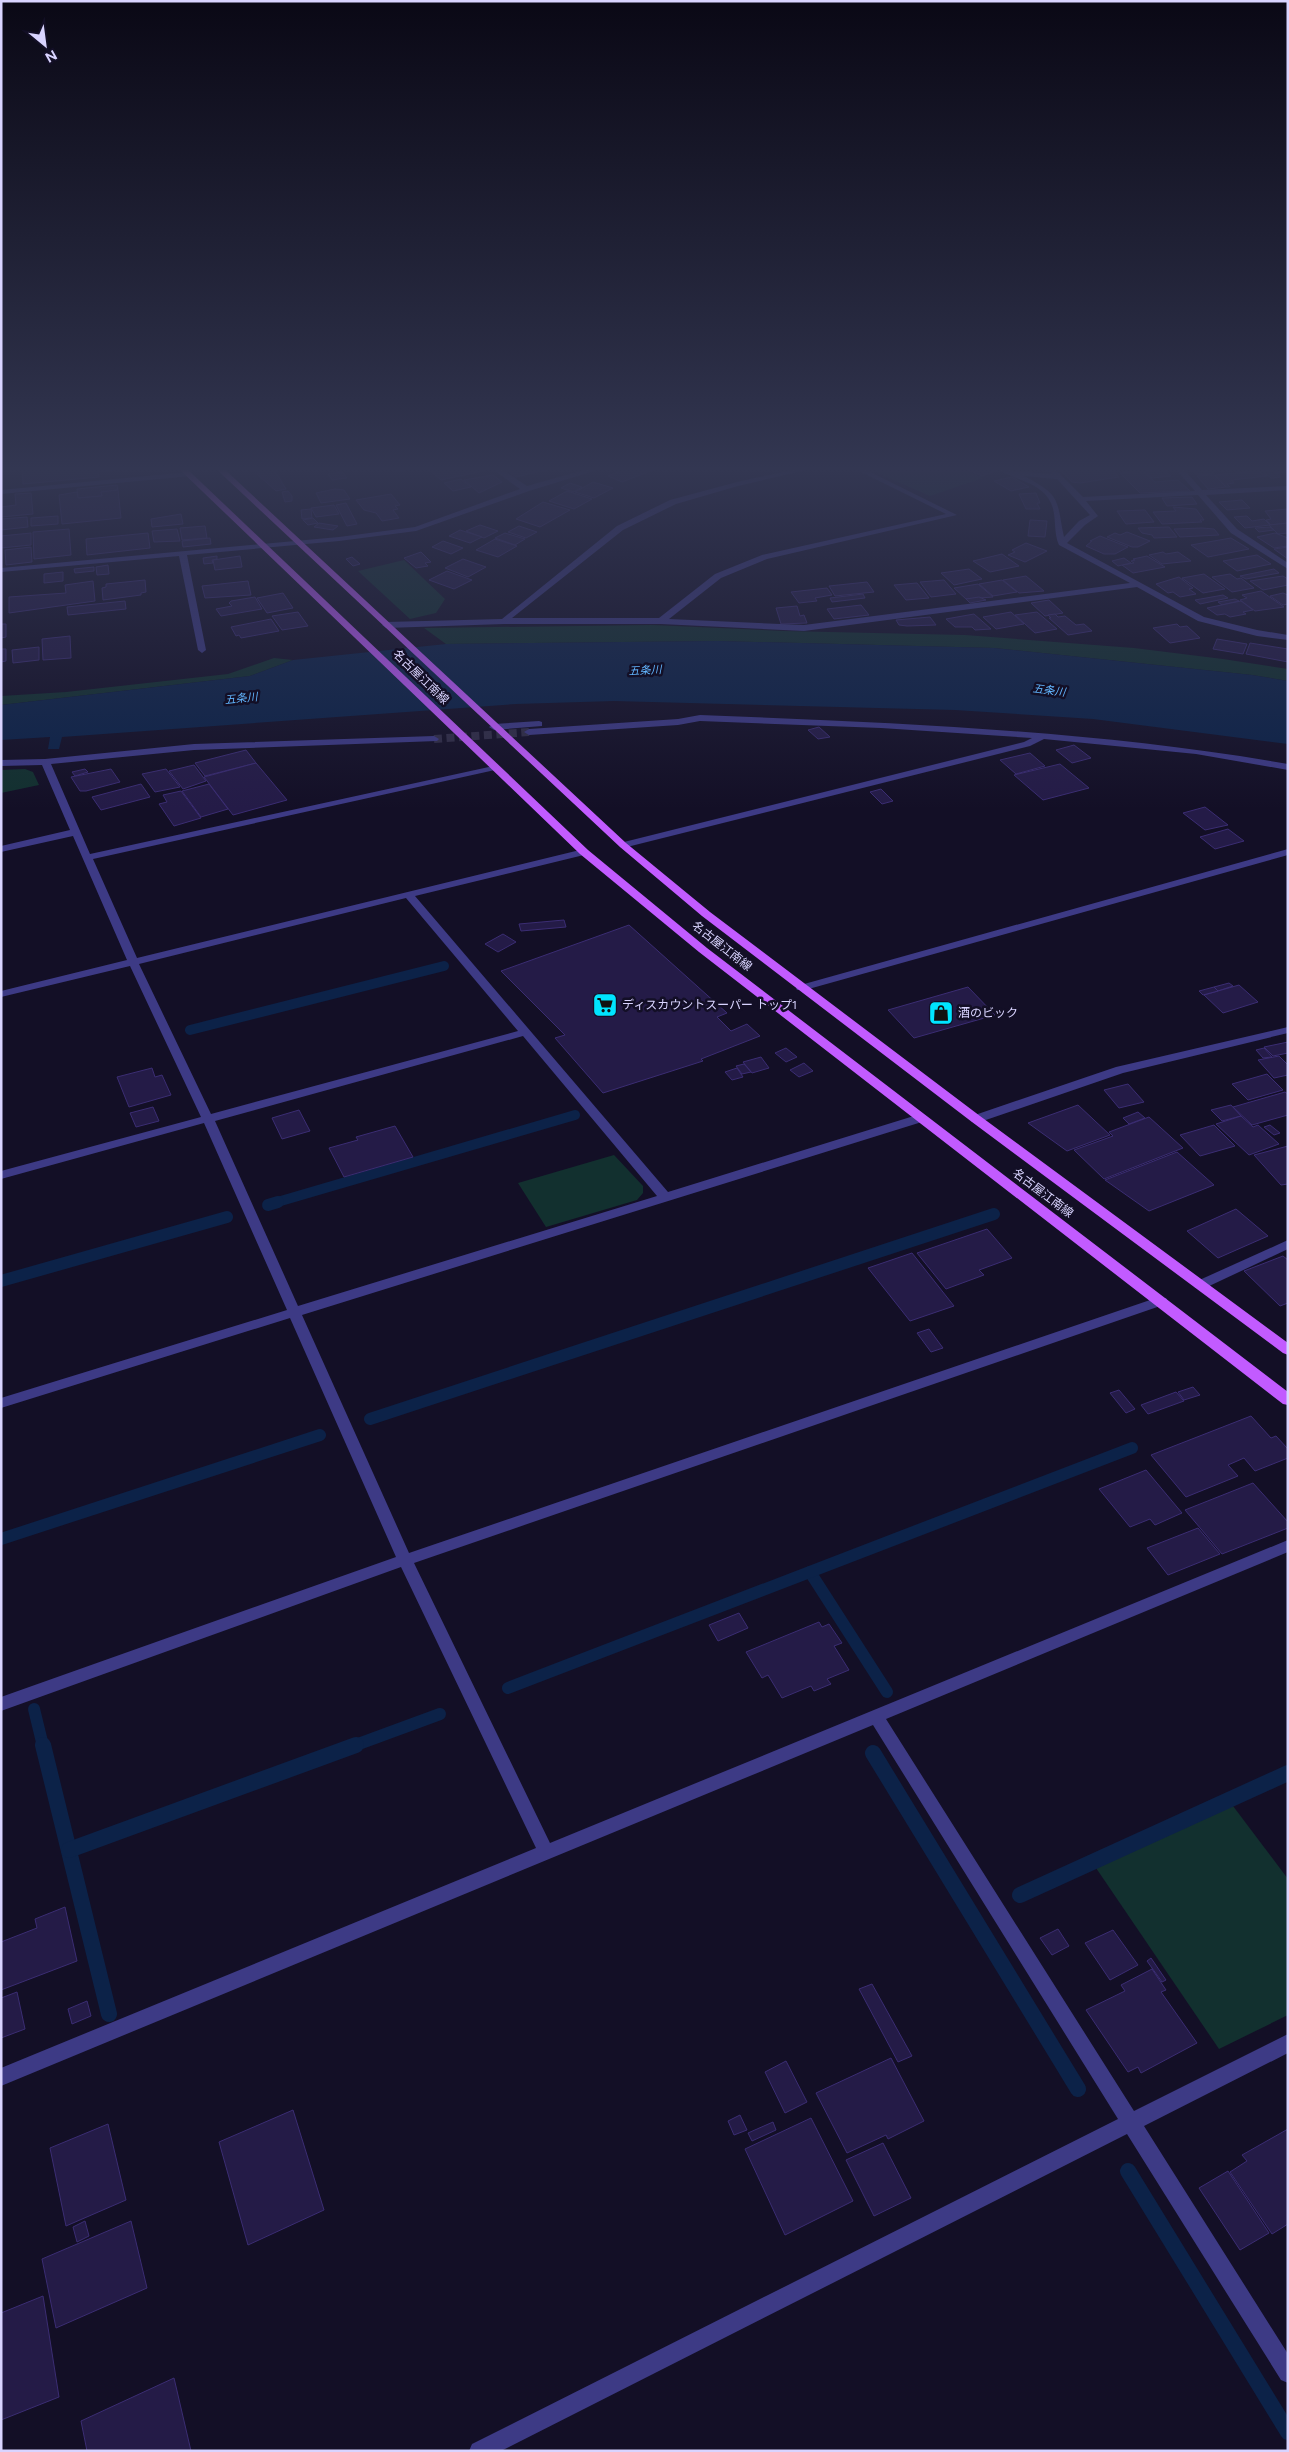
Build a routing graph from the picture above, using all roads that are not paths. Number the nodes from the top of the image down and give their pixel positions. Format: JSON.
{"nodes":[{"id":1,"x":188,"y":580,"type":"edge"},
{"id":2,"x":300,"y":580,"type":"edge"},
{"id":3,"x":340,"y":580,"type":"edge"},
{"id":4,"x":555,"y":580,"type":"edge"},
{"id":5,"x":712,"y":580,"type":"edge"},
{"id":6,"x":1128,"y":580,"type":"edge"},
{"id":7,"x":1138,"y":586,"type":"junction"},
{"id":8,"x":504,"y":621,"type":"junction"},
{"id":9,"x":661,"y":621,"type":"junction"},
{"id":10,"x":386,"y":625,"type":"junction"},
{"id":11,"x":1288,"y":638,"type":"edge"},
{"id":12,"x":202,"y":650,"type":"dead end"},
{"id":13,"x":698,"y":719,"type":"junction"},
{"id":14,"x":491,"y":724,"type":"junction"},
{"id":15,"x":529,"y":732,"type":"tunnel mouth"},
{"id":16,"x":1042,"y":736,"type":"junction"},
{"id":17,"x":434,"y":739,"type":"tunnel mouth"},
{"id":18,"x":45,"y":762,"type":"junction"},
{"id":19,"x":1,"y":763,"type":"edge"},
{"id":20,"x":495,"y":766,"type":"junction"},
{"id":21,"x":1288,"y":766,"type":"edge"},
{"id":22,"x":76,"y":832,"type":"junction"},
{"id":23,"x":623,"y":845,"type":"junction"},
{"id":24,"x":1,"y":849,"type":"edge"},
{"id":25,"x":584,"y":852,"type":"junction"},
{"id":26,"x":1288,"y":852,"type":"edge"},
{"id":27,"x":88,"y":857,"type":"junction"},
{"id":28,"x":409,"y":895,"type":"junction"},
{"id":29,"x":133,"y":962,"type":"junction"},
{"id":30,"x":801,"y":988,"type":"junction"},
{"id":31,"x":1,"y":994,"type":"edge"},
{"id":32,"x":1288,"y":1030,"type":"edge"},
{"id":33,"x":526,"y":1032,"type":"junction"},
{"id":34,"x":921,"y":1118,"type":"junction"},
{"id":35,"x":208,"y":1119,"type":"junction"},
{"id":36,"x":976,"y":1119,"type":"junction"},
{"id":37,"x":1,"y":1175,"type":"edge"},
{"id":38,"x":665,"y":1197,"type":"junction"},
{"id":39,"x":1288,"y":1244,"type":"edge"},
{"id":40,"x":1200,"y":1285,"type":"junction"},
{"id":41,"x":1162,"y":1301,"type":"junction"},
{"id":42,"x":293,"y":1312,"type":"junction"},
{"id":43,"x":1288,"y":1350,"type":"edge"},
{"id":44,"x":1288,"y":1400,"type":"edge"},
{"id":45,"x":1,"y":1403,"type":"edge"},
{"id":46,"x":1288,"y":1546,"type":"edge"},
{"id":47,"x":405,"y":1560,"type":"junction"},
{"id":48,"x":1,"y":1704,"type":"edge"},
{"id":49,"x":876,"y":1716,"type":"junction"},
{"id":50,"x":546,"y":1852,"type":"junction"},
{"id":51,"x":1288,"y":2043,"type":"edge"},
{"id":52,"x":1,"y":2077,"type":"edge"},
{"id":53,"x":1131,"y":2122,"type":"junction"},
{"id":54,"x":1288,"y":2373,"type":"edge"},
{"id":55,"x":479,"y":2451,"type":"edge"}],
"edges":[{"from":1,"to":12,"type":"street"},
{"from":2,"to":20,"type":"main road","name":"名古屋江南線"},
{"from":3,"to":10,"type":"main road","name":"名古屋江南線"},
{"from":4,"to":8,"type":"street"},
{"from":5,"to":9,"type":"street"},
{"from":6,"to":7,"type":"street"},
{"from":7,"to":9,"type":"street"},
{"from":7,"to":11,"type":"street"},
{"from":8,"to":9,"type":"street"},
{"from":8,"to":10,"type":"street"},
{"from":10,"to":14,"type":"main road","name":"名古屋江南線"},
{"from":13,"to":14,"type":"street"},
{"from":13,"to":15,"type":"street"},
{"from":13,"to":16,"type":"street"},
{"from":14,"to":23,"type":"main road","name":"名古屋江南線"},
{"from":16,"to":21,"type":"street"},
{"from":16,"to":23,"type":"street"},
{"from":17,"to":18,"type":"street"},
{"from":18,"to":19,"type":"street"},
{"from":18,"to":22,"type":"street"},
{"from":20,"to":25,"type":"main road","name":"名古屋江南線"},
{"from":20,"to":27,"type":"street"},
{"from":22,"to":24,"type":"street"},
{"from":22,"to":27,"type":"street"},
{"from":23,"to":30,"type":"main road","name":"名古屋江南線"},
{"from":25,"to":28,"type":"street"},
{"from":25,"to":34,"type":"main road","name":"名古屋江南線"},
{"from":26,"to":30,"type":"street"},
{"from":27,"to":29,"type":"street"},
{"from":28,"to":29,"type":"street"},
{"from":28,"to":33,"type":"street"},
{"from":29,"to":31,"type":"street"},
{"from":29,"to":35,"type":"street"},
{"from":30,"to":36,"type":"main road","name":"名古屋江南線"},
{"from":32,"to":36,"type":"street"},
{"from":33,"to":35,"type":"street"},
{"from":33,"to":38,"type":"street"},
{"from":34,"to":38,"type":"street"},
{"from":34,"to":41,"type":"main road","name":"名古屋江南線"},
{"from":35,"to":37,"type":"street"},
{"from":35,"to":42,"type":"street"},
{"from":36,"to":40,"type":"main road","name":"名古屋江南線"},
{"from":38,"to":42,"type":"street"},
{"from":39,"to":40,"type":"street"},
{"from":40,"to":43,"type":"main road","name":"名古屋江南線"},
{"from":41,"to":44,"type":"main road","name":"名古屋江南線"},
{"from":41,"to":47,"type":"street"},
{"from":42,"to":45,"type":"street"},
{"from":42,"to":47,"type":"street"},
{"from":46,"to":49,"type":"street"},
{"from":47,"to":48,"type":"street"},
{"from":47,"to":50,"type":"street"},
{"from":49,"to":50,"type":"street"},
{"from":49,"to":53,"type":"street"},
{"from":50,"to":52,"type":"street"},
{"from":51,"to":53,"type":"street"},
{"from":53,"to":54,"type":"street"},
{"from":53,"to":55,"type":"street"}]}
